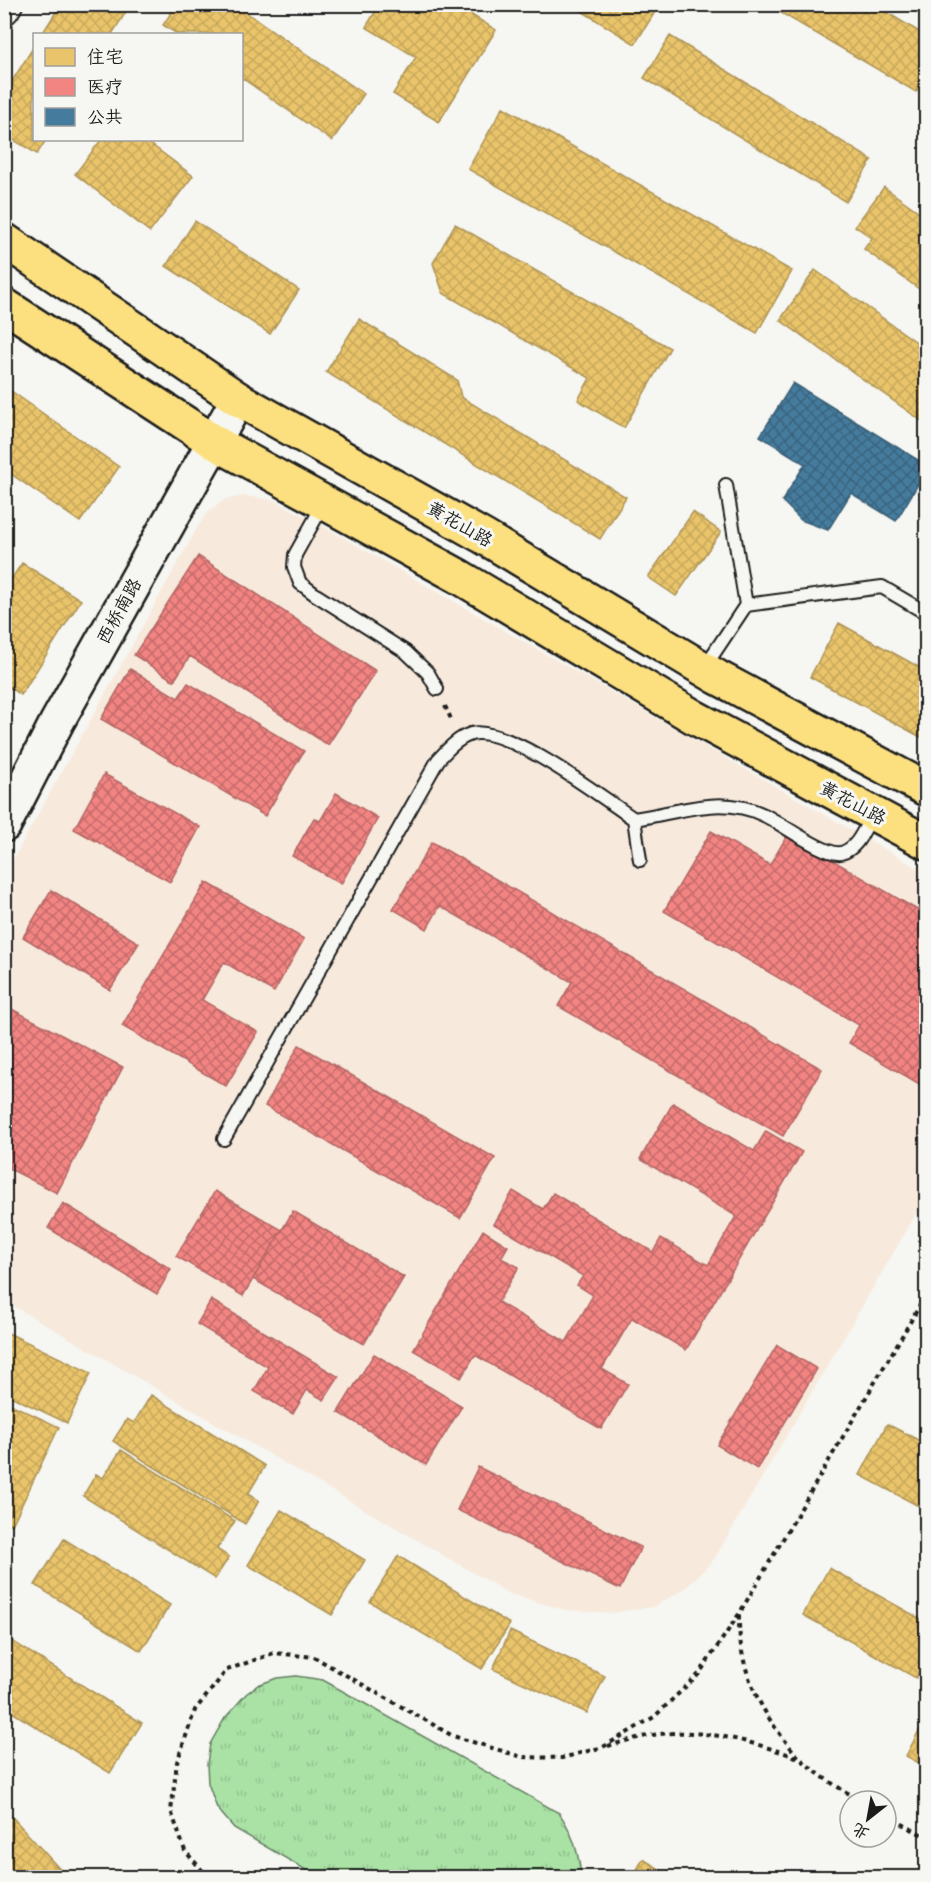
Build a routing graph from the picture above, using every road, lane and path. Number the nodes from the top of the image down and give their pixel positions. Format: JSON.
{"nodes":[{"id":1,"x":7,"y":4,"type":"edge"},
{"id":2,"x":4,"y":9,"type":"edge"},
{"id":3,"x":4,"y":240,"type":"edge"},
{"id":4,"x":4,"y":305,"type":"edge"},
{"id":5,"x":238,"y":399,"type":"junction"},
{"id":6,"x":214,"y":442,"type":"junction"},
{"id":7,"x":726,"y":484,"type":"dead end"},
{"id":8,"x":325,"y":502,"type":"junction"},
{"id":9,"x":746,"y":605,"type":"junction"},
{"id":10,"x":927,"y":613,"type":"edge"},
{"id":11,"x":703,"y":669,"type":"junction"},
{"id":12,"x":437,"y":689,"type":"joint"},
{"id":13,"x":460,"y":740,"type":"junction"},
{"id":14,"x":927,"y":789,"type":"edge"},
{"id":15,"x":873,"y":813,"type":"junction"},
{"id":16,"x":634,"y":819,"type":"junction"},
{"id":17,"x":4,"y":825,"type":"edge"},
{"id":18,"x":927,"y":842,"type":"edge"},
{"id":19,"x":640,"y":860,"type":"dead end"},
{"id":20,"x":224,"y":1139,"type":"dead end"},
{"id":21,"x":927,"y":1295,"type":"edge"},
{"id":22,"x":739,"y":1614,"type":"junction"},
{"id":23,"x":603,"y":1747,"type":"junction"},
{"id":24,"x":800,"y":1759,"type":"junction"},
{"id":25,"x":841,"y":1789,"type":"edge"},
{"id":26,"x":898,"y":1821,"type":"edge"},
{"id":27,"x":927,"y":1837,"type":"edge"},
{"id":28,"x":209,"y":1878,"type":"edge"}],
"edges":[{"from":1,"to":2,"type":"street"},
{"from":3,"to":5,"type":"main road","name":"黄花山路"},
{"from":4,"to":6,"type":"main road","name":"黄花山路"},
{"from":5,"to":6,"type":"main road","name":"西桥南路"},
{"from":5,"to":11,"type":"main road","name":"黄花山路"},
{"from":6,"to":8,"type":"main road","name":"黄花山路"},
{"from":6,"to":17,"type":"main road","name":"西桥南路"},
{"from":7,"to":9,"type":"lane"},
{"from":8,"to":12,"type":"lane"},
{"from":8,"to":15,"type":"main road","name":"黄花山路"},
{"from":9,"to":10,"type":"lane"},
{"from":9,"to":11,"type":"lane"},
{"from":11,"to":14,"type":"main road","name":"黄花山路"},
{"from":12,"to":13,"type":"path"},
{"from":13,"to":16,"type":"lane"},
{"from":13,"to":20,"type":"lane"},
{"from":15,"to":16,"type":"lane"},
{"from":15,"to":18,"type":"main road","name":"黄花山路"},
{"from":16,"to":19,"type":"lane"},
{"from":21,"to":22,"type":"path"},
{"from":22,"to":23,"type":"path"},
{"from":22,"to":24,"type":"path"},
{"from":23,"to":24,"type":"path"},
{"from":23,"to":28,"type":"path"},
{"from":24,"to":25,"type":"path"},
{"from":26,"to":27,"type":"path"}]}
